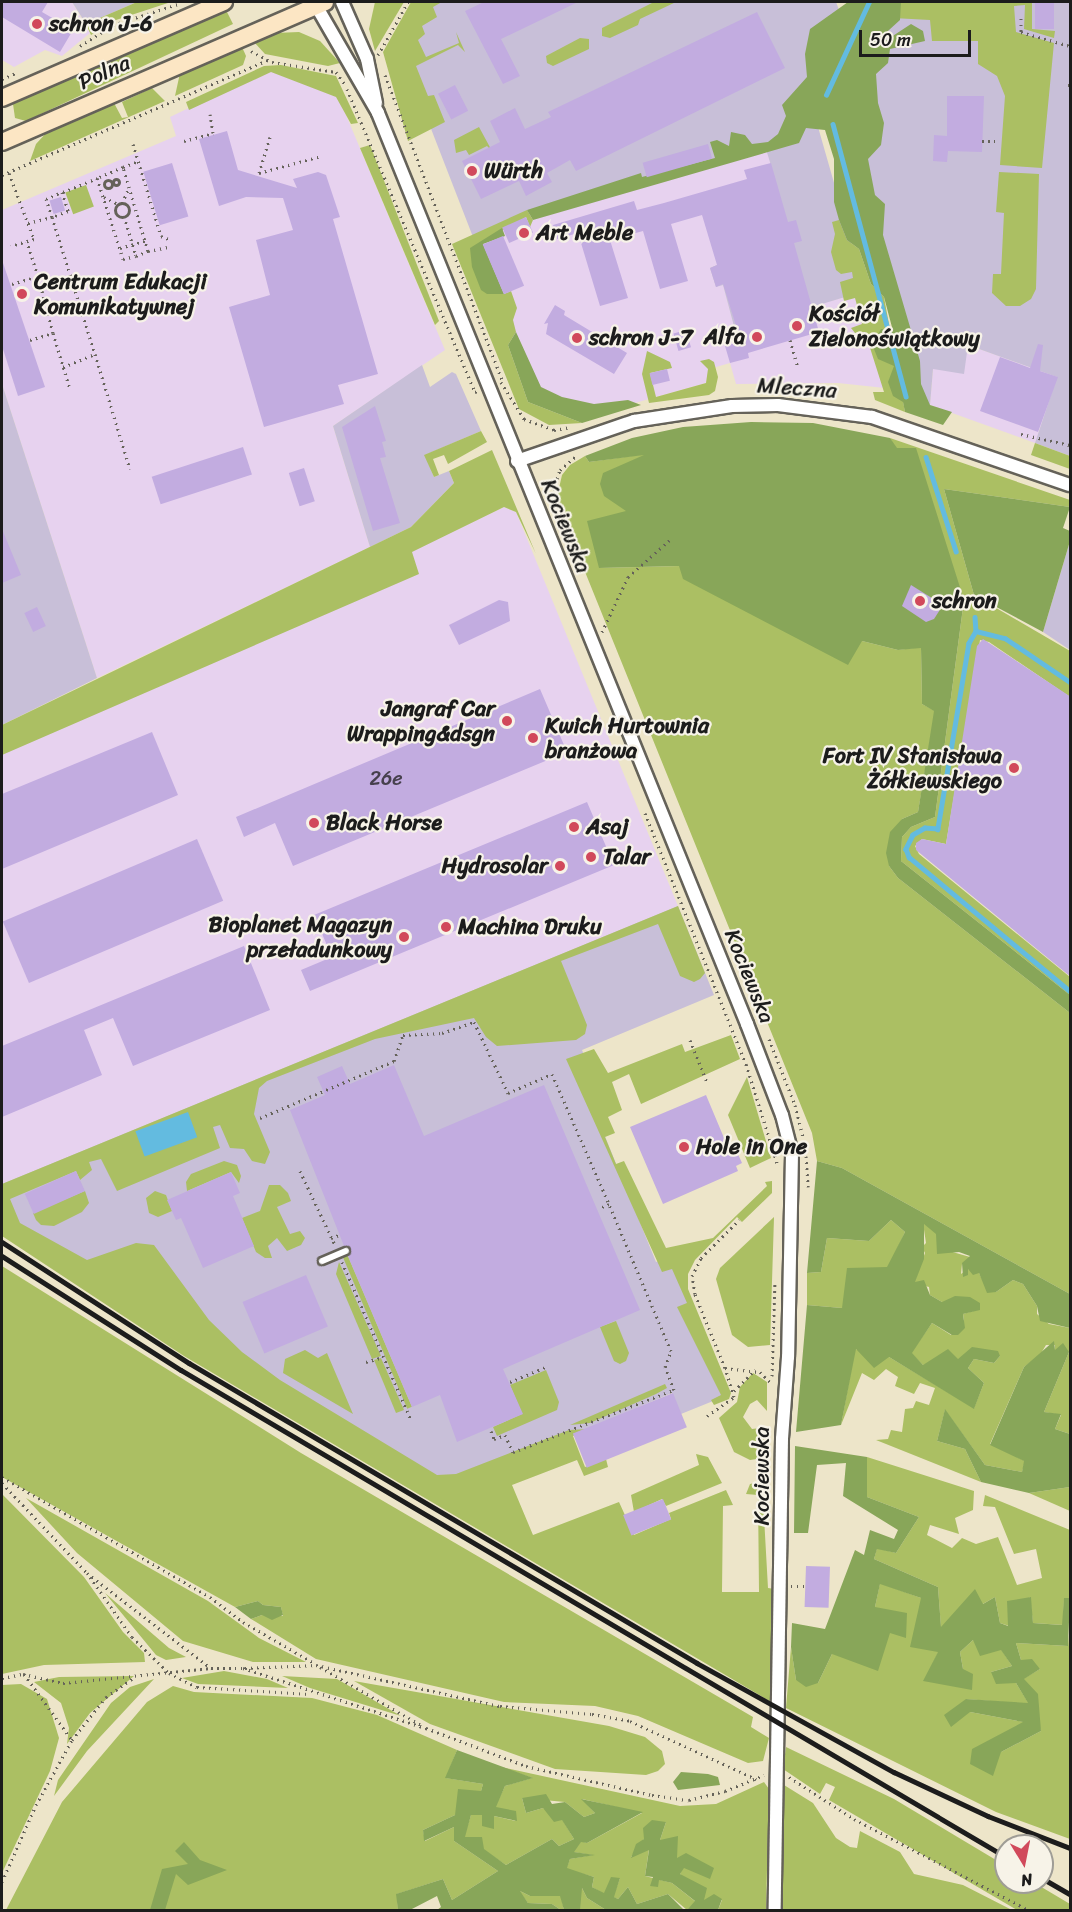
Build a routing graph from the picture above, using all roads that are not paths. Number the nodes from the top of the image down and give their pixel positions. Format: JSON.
{"nodes":[{"id":1,"x":224,"y":2,"type":"edge"},
{"id":2,"x":342,"y":2,"type":"edge"},
{"id":3,"x":318,"y":3,"type":"edge"},
{"id":4,"x":2,"y":98,"type":"edge"},
{"id":5,"x":378,"y":113,"type":"junction"},
{"id":6,"x":2,"y":139,"type":"edge"},
{"id":7,"x":517,"y":461,"type":"junction"},
{"id":8,"x":1071,"y":485,"type":"edge"},
{"id":9,"x":346,"y":1251,"type":"dead end"},
{"id":10,"x":322,"y":1261,"type":"dead end"},
{"id":11,"x":775,"y":1911,"type":"edge"}],
"edges":[{"from":1,"to":4,"type":"street","name":"Polna"},
{"from":2,"to":5,"type":"street","name":"Kociewska"},
{"from":3,"to":5,"type":"street","name":"Kociewska"},
{"from":3,"to":6,"type":"street","name":"Polna"},
{"from":5,"to":7,"type":"street","name":"Kociewska"},
{"from":7,"to":8,"type":"street","name":"Mleczna"},
{"from":7,"to":11,"type":"street","name":"Kociewska"},
{"from":9,"to":10,"type":"lane"}]}
